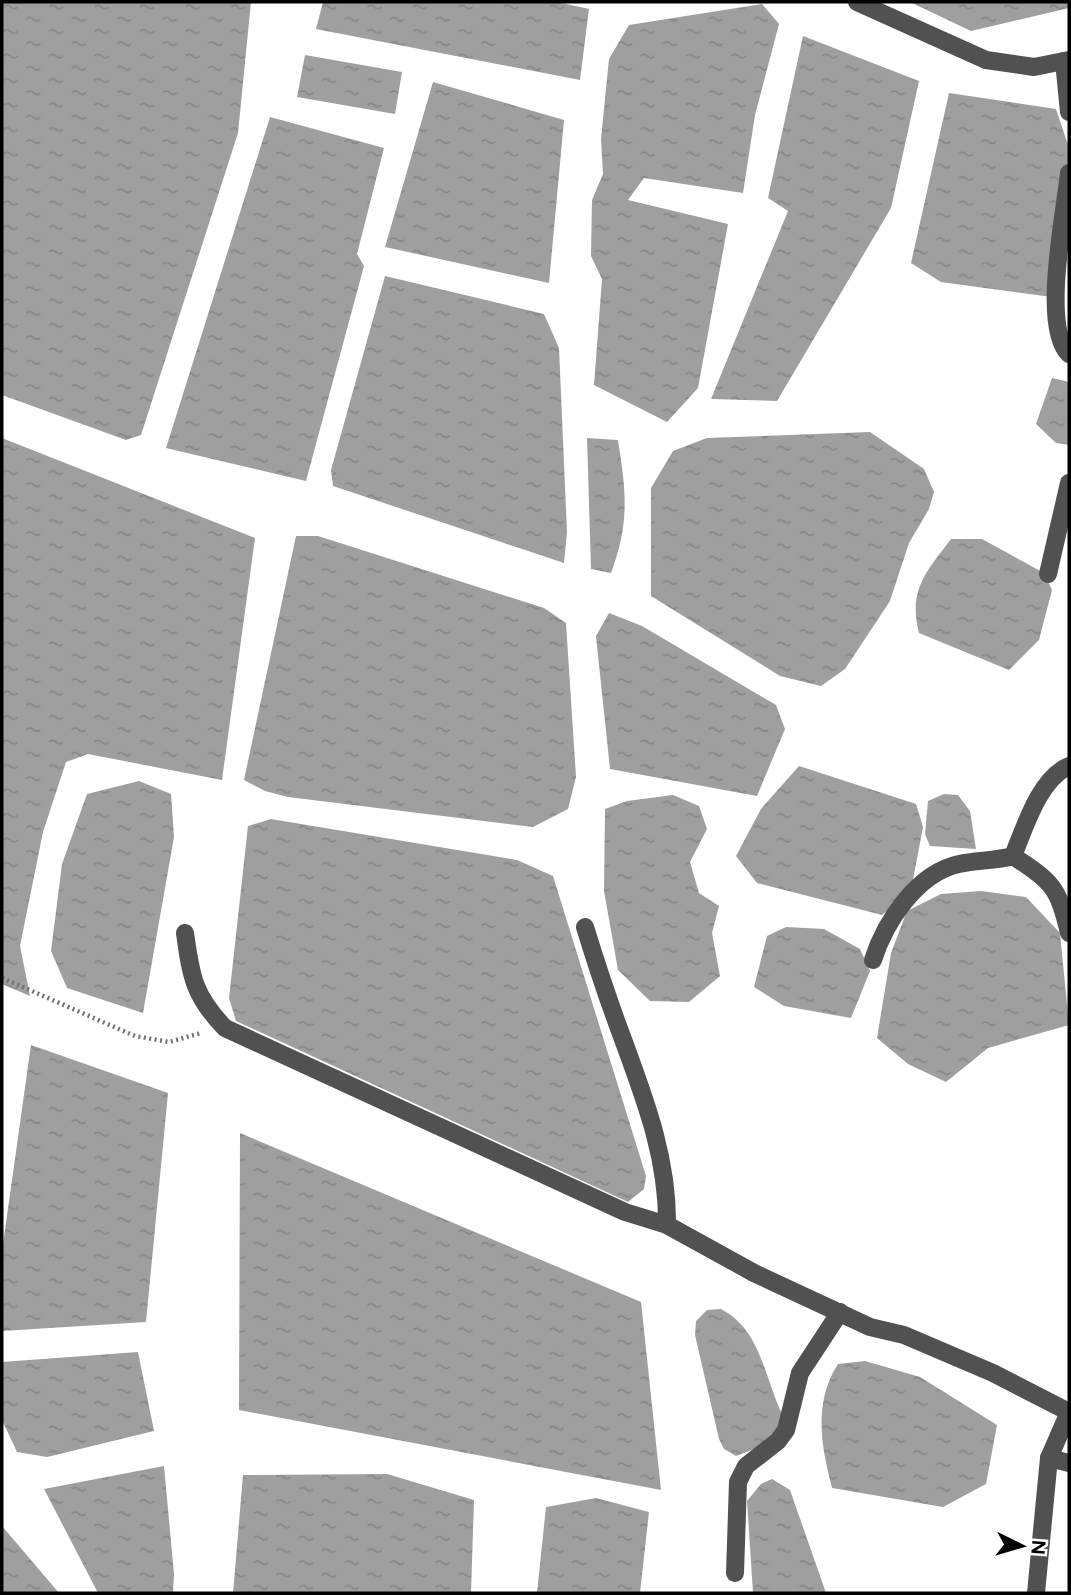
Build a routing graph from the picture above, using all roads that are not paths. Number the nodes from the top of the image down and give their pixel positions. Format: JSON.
{"nodes":[{"id":1,"x":857,"y":2,"type":"edge"},
{"id":2,"x":1067,"y":61,"type":"edge"},
{"id":3,"x":1069,"y":112,"type":"edge"},
{"id":4,"x":1069,"y":173,"type":"edge"},
{"id":5,"x":1069,"y":354,"type":"edge"},
{"id":6,"x":1069,"y":483,"type":"edge"},
{"id":7,"x":1048,"y":574,"type":"dead end"},
{"id":8,"x":1069,"y":766,"type":"edge"},
{"id":9,"x":1013,"y":856,"type":"junction"},
{"id":10,"x":585,"y":927,"type":"dead end"},
{"id":11,"x":185,"y":933,"type":"dead end"},
{"id":12,"x":1069,"y":933,"type":"edge"},
{"id":13,"x":873,"y":960,"type":"dead end"},
{"id":14,"x":667,"y":1225,"type":"junction"},
{"id":15,"x":840,"y":1312,"type":"junction"},
{"id":16,"x":1069,"y":1412,"type":"edge"},
{"id":17,"x":1049,"y":1458,"type":"junction"},
{"id":18,"x":1069,"y":1463,"type":"edge"},
{"id":19,"x":735,"y":1573,"type":"dead end"},
{"id":20,"x":1036,"y":1593,"type":"edge"}],
"edges":[{"from":1,"to":2,"type":"street"},
{"from":2,"to":3,"type":"street"},
{"from":4,"to":5,"type":"street"},
{"from":6,"to":7,"type":"street"},
{"from":8,"to":9,"type":"street"},
{"from":9,"to":12,"type":"street"},
{"from":9,"to":13,"type":"street"},
{"from":10,"to":14,"type":"street"},
{"from":11,"to":14,"type":"street"},
{"from":14,"to":15,"type":"street"},
{"from":15,"to":16,"type":"street"},
{"from":15,"to":19,"type":"street"},
{"from":16,"to":17,"type":"street"},
{"from":17,"to":18,"type":"street"},
{"from":17,"to":20,"type":"street"}]}
